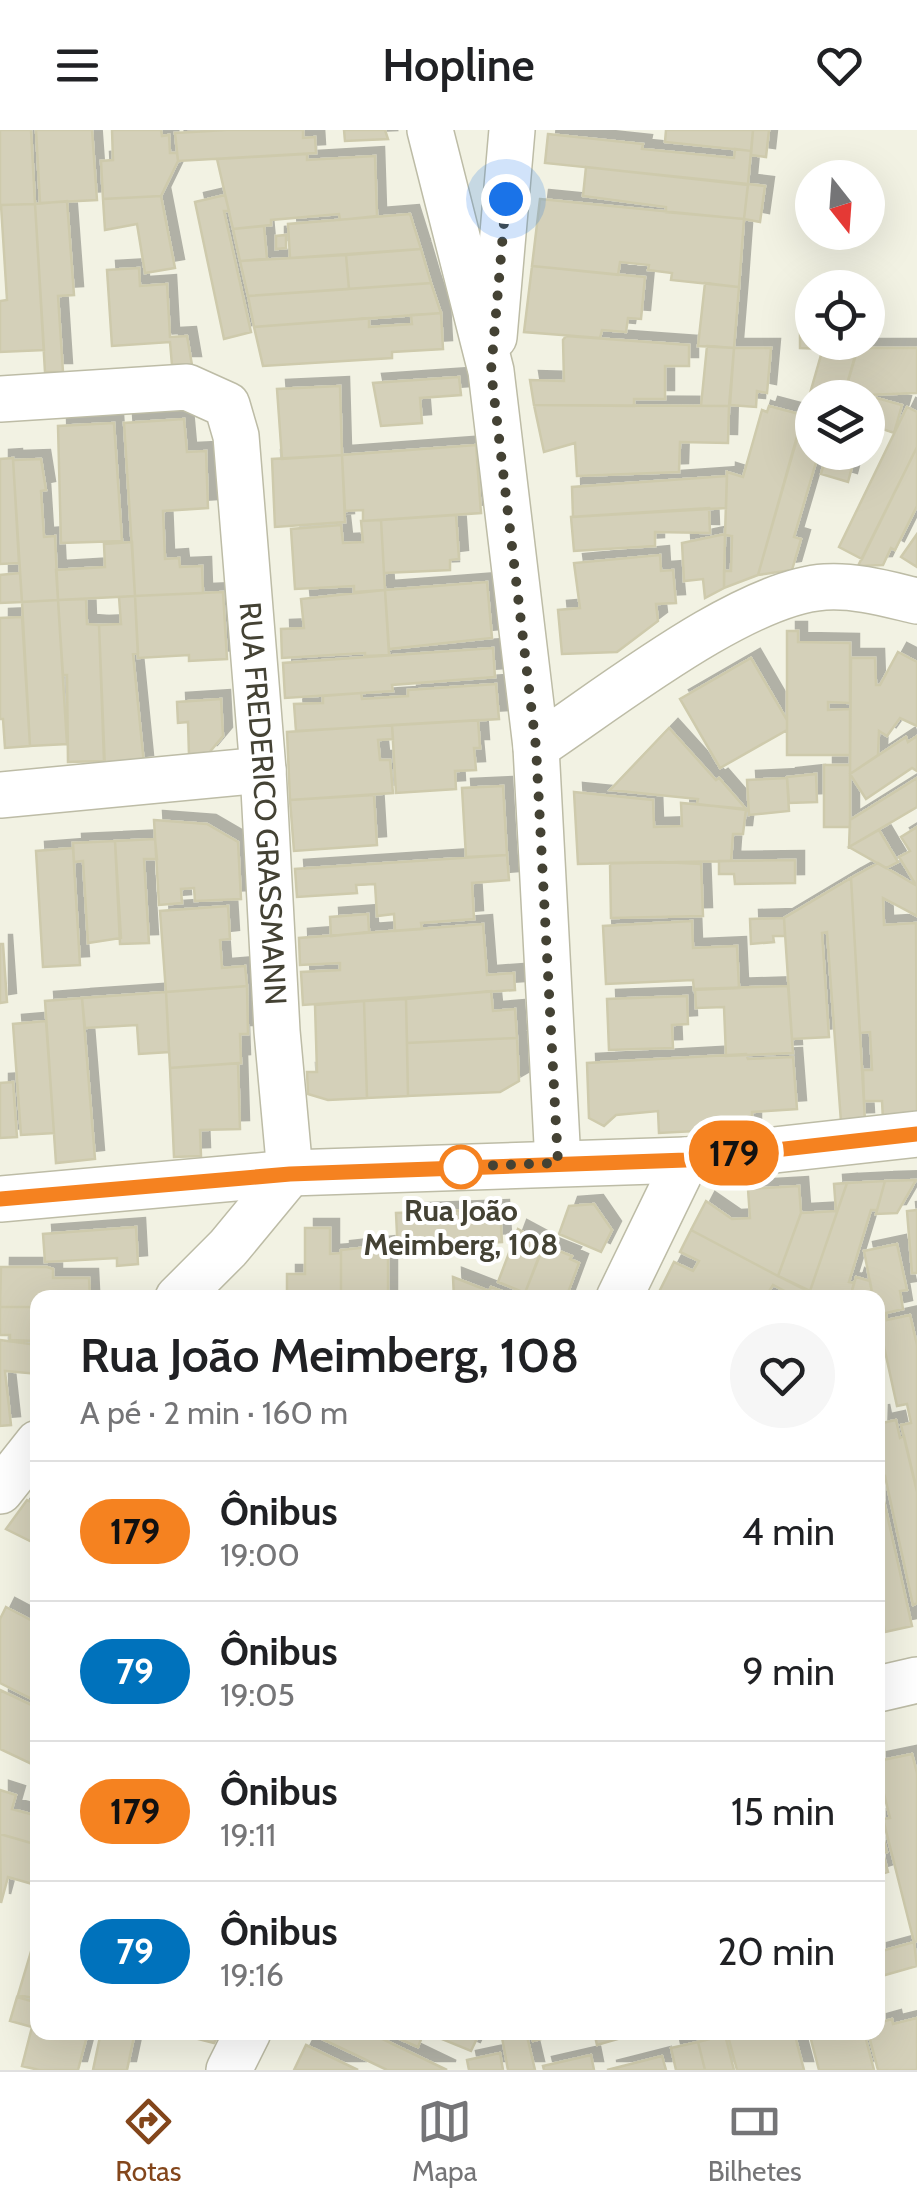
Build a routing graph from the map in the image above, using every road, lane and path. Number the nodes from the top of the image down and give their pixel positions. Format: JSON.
{"nodes":[{"id":1,"x":430,"y":130,"type":"edge"},
{"id":2,"x":512,"y":130,"type":"edge"},
{"id":3,"x":491,"y":371,"type":"junction"},
{"id":4,"x":0,"y":399,"type":"edge"},
{"id":5,"x":917,"y":601,"type":"edge"},
{"id":6,"x":536,"y":747,"type":"junction"},
{"id":7,"x":262,"y":770,"type":"junction"},
{"id":8,"x":0,"y":795,"type":"edge"},
{"id":9,"x":917,"y":1134,"type":"edge"},
{"id":10,"x":686,"y":1160,"type":"junction"},
{"id":11,"x":558,"y":1163,"type":"junction"},
{"id":12,"x":290,"y":1174,"type":"junction"},
{"id":13,"x":0,"y":1199,"type":"edge"},
{"id":14,"x":186,"y":1290,"type":"edge"},
{"id":15,"x":624,"y":1290,"type":"edge"},
{"id":16,"x":30,"y":1453,"type":"edge"},
{"id":17,"x":0,"y":1491,"type":"edge"},
{"id":18,"x":917,"y":1680,"type":"edge"},
{"id":19,"x":885,"y":1687,"type":"edge"},
{"id":20,"x":244,"y":2040,"type":"edge"},
{"id":21,"x":229,"y":2070,"type":"edge"}],
"edges":[{"from":1,"to":3,"type":"street"},
{"from":2,"to":3,"type":"street"},
{"from":3,"to":6,"type":"street"},
{"from":4,"to":7,"type":"street","name":"RUA FREDERICO GRASSMANN"},
{"from":5,"to":6,"type":"street"},
{"from":6,"to":11,"type":"street"},
{"from":7,"to":8,"type":"street"},
{"from":7,"to":12,"type":"street","name":"RUA FREDERICO GRASSMANN"},
{"from":9,"to":10,"type":"street"},
{"from":10,"to":11,"type":"street"},
{"from":10,"to":15,"type":"street"},
{"from":11,"to":12,"type":"street"},
{"from":12,"to":13,"type":"street"},
{"from":12,"to":14,"type":"street"},
{"from":16,"to":17,"type":"street"},
{"from":18,"to":19,"type":"street"},
{"from":20,"to":21,"type":"street"}]}
